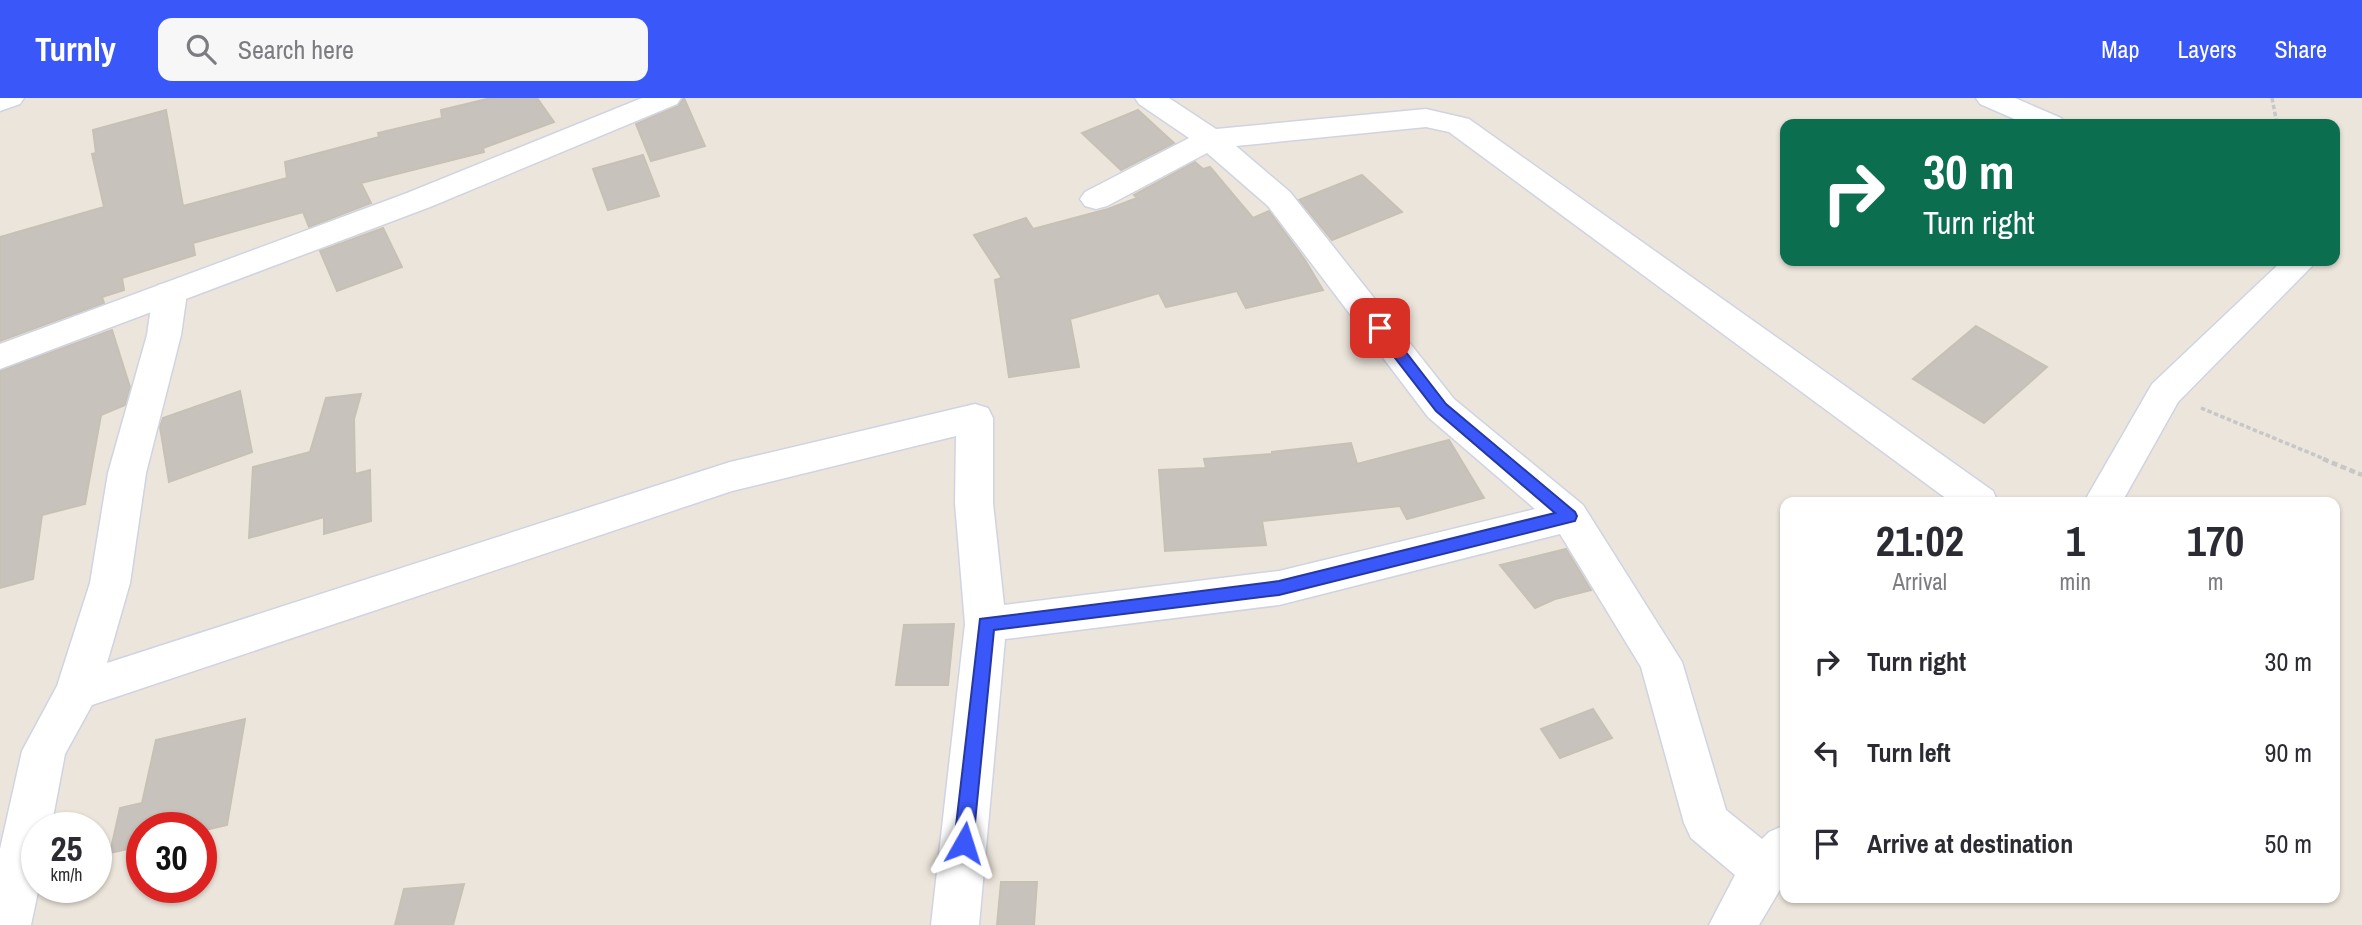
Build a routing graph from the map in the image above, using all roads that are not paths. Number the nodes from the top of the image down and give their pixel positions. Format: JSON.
{"nodes":[{"id":1,"x":10,"y":98,"type":"edge"},
{"id":2,"x":667,"y":98,"type":"edge"},
{"id":3,"x":1149,"y":98,"type":"edge"},
{"id":4,"x":1990,"y":98,"type":"edge"},
{"id":5,"x":0,"y":102,"type":"edge"},
{"id":6,"x":2040,"y":119,"type":"edge"},
{"id":7,"x":1210,"y":139,"type":"junction"},
{"id":8,"x":1096,"y":199,"type":"dead end"},
{"id":9,"x":2296,"y":266,"type":"edge"},
{"id":10,"x":170,"y":293,"type":"junction"},
{"id":11,"x":0,"y":357,"type":"edge"},
{"id":12,"x":1972,"y":497,"type":"edge"},
{"id":13,"x":2107,"y":497,"type":"edge"},
{"id":14,"x":1569,"y":516,"type":"junction"},
{"id":15,"x":986,"y":624,"type":"junction"},
{"id":16,"x":77,"y":691,"type":"junction"},
{"id":17,"x":1774,"y":858,"type":"edge"},
{"id":18,"x":7,"y":925,"type":"edge"},
{"id":19,"x":955,"y":925,"type":"edge"},
{"id":20,"x":1733,"y":925,"type":"edge"}],
"edges":[{"from":1,"to":5,"type":"street"},
{"from":2,"to":10,"type":"street"},
{"from":3,"to":7,"type":"street"},
{"from":4,"to":6,"type":"street"},
{"from":7,"to":8,"type":"street"},
{"from":7,"to":12,"type":"street"},
{"from":7,"to":14,"type":"street"},
{"from":9,"to":13,"type":"street"},
{"from":10,"to":11,"type":"street"},
{"from":10,"to":16,"type":"street"},
{"from":14,"to":15,"type":"street"},
{"from":14,"to":17,"type":"street"},
{"from":15,"to":16,"type":"street"},
{"from":15,"to":19,"type":"street"},
{"from":16,"to":18,"type":"street"},
{"from":17,"to":20,"type":"street"}]}
